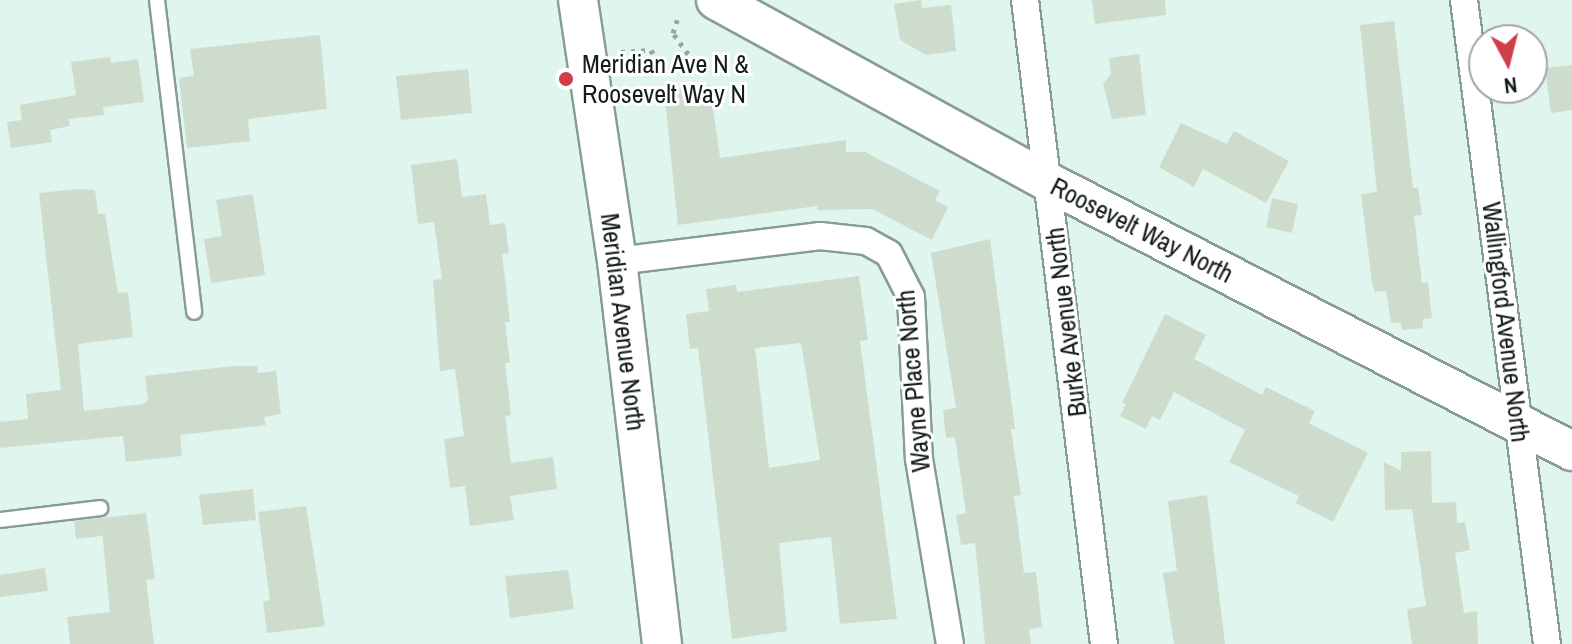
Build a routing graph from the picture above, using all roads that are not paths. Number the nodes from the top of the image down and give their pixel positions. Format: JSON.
{"nodes":[{"id":1,"x":157,"y":0,"type":"edge"},
{"id":2,"x":578,"y":0,"type":"edge"},
{"id":3,"x":716,"y":0,"type":"edge"},
{"id":4,"x":1025,"y":0,"type":"edge"},
{"id":5,"x":1464,"y":0,"type":"edge"},
{"id":6,"x":1050,"y":183,"type":"junction"},
{"id":7,"x":617,"y":261,"type":"junction"},
{"id":8,"x":194,"y":312,"type":"dead end"},
{"id":9,"x":1519,"y":422,"type":"junction"},
{"id":10,"x":1572,"y":451,"type":"edge"},
{"id":11,"x":100,"y":508,"type":"dead end"},
{"id":12,"x":0,"y":520,"type":"edge"},
{"id":13,"x":662,"y":644,"type":"edge"},
{"id":14,"x":950,"y":644,"type":"edge"},
{"id":15,"x":1104,"y":644,"type":"edge"},
{"id":16,"x":1547,"y":644,"type":"edge"}],
"edges":[{"from":1,"to":8,"type":"lane"},
{"from":2,"to":7,"type":"street","name":"Meridian Avenue North"},
{"from":3,"to":6,"type":"street","name":"Roosevelt Way North"},
{"from":4,"to":6,"type":"street","name":"Burke Avenue North"},
{"from":5,"to":9,"type":"street","name":"Wallingford Avenue North"},
{"from":6,"to":9,"type":"street","name":"Roosevelt Way North"},
{"from":6,"to":15,"type":"street","name":"Burke Avenue North"},
{"from":7,"to":13,"type":"street","name":"Meridian Avenue North"},
{"from":7,"to":14,"type":"street","name":"Wayne Place North"},
{"from":9,"to":10,"type":"street","name":"Roosevelt Way North"},
{"from":9,"to":16,"type":"street","name":"Wallingford Avenue North"},
{"from":11,"to":12,"type":"lane"}]}
